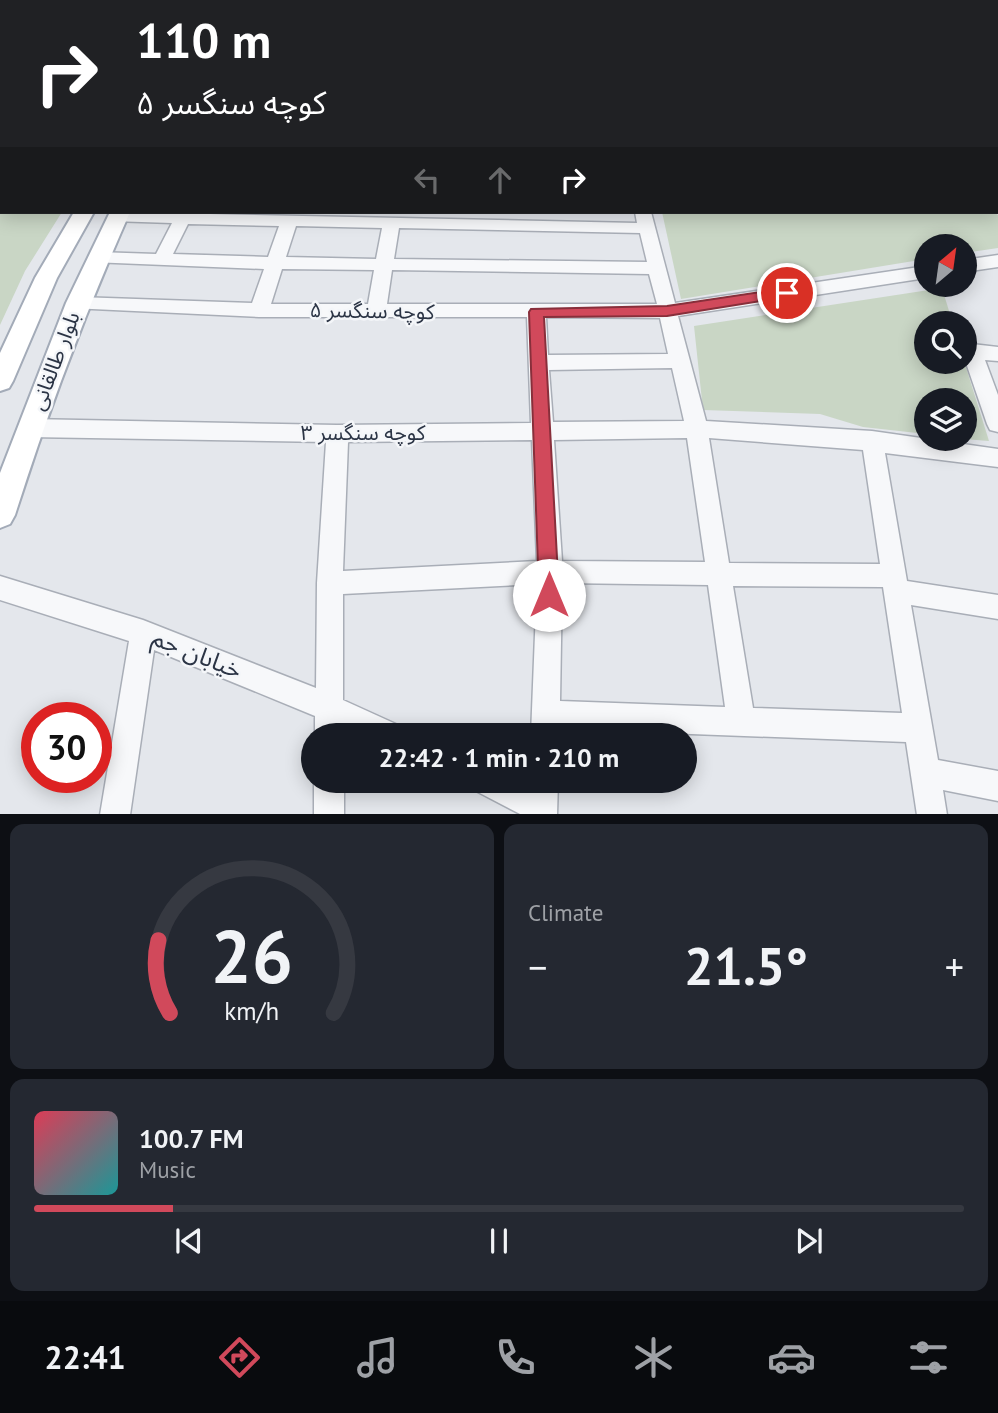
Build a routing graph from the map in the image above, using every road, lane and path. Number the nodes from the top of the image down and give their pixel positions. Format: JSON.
{"nodes":[{"id":1,"x":83,"y":214,"type":"edge"},
{"id":2,"x":118,"y":214,"type":"edge"},
{"id":3,"x":335,"y":217,"type":"edge"},
{"id":4,"x":440,"y":218,"type":"edge"},
{"id":5,"x":182,"y":219,"type":"junction"},
{"id":6,"x":279,"y":219,"type":"edge"},
{"id":7,"x":575,"y":219,"type":"edge"},
{"id":8,"x":645,"y":220,"type":"edge"},
{"id":9,"x":391,"y":224,"type":"junction"},
{"id":10,"x":97,"y":258,"type":"junction"},
{"id":11,"x":162,"y":260,"type":"junction"},
{"id":12,"x":998,"y":261,"type":"edge"},
{"id":13,"x":273,"y":263,"type":"junction"},
{"id":14,"x":386,"y":264,"type":"junction"},
{"id":15,"x":977,"y":264,"type":"edge"},
{"id":16,"x":656,"y":268,"type":"junction"},
{"id":17,"x":914,"y":274,"type":"edge"},
{"id":18,"x":78,"y":303,"type":"junction"},
{"id":19,"x":259,"y":310,"type":"junction"},
{"id":20,"x":667,"y":311,"type":"junction"},
{"id":21,"x":376,"y":312,"type":"junction"},
{"id":22,"x":536,"y":312,"type":"junction"},
{"id":23,"x":998,"y":355,"type":"edge"},
{"id":24,"x":679,"y":361,"type":"junction"},
{"id":25,"x":539,"y":363,"type":"junction"},
{"id":26,"x":0,"y":381,"type":"edge"},
{"id":27,"x":998,"y":424,"type":"edge"},
{"id":28,"x":29,"y":428,"type":"junction"},
{"id":29,"x":697,"y":429,"type":"junction"},
{"id":30,"x":542,"y":431,"type":"junction"},
{"id":31,"x":337,"y":434,"type":"junction"},
{"id":32,"x":872,"y":440,"type":"junction"},
{"id":33,"x":998,"y":458,"type":"edge"},
{"id":34,"x":0,"y":514,"type":"edge"},
{"id":35,"x":550,"y":572,"type":"junction"},
{"id":36,"x":718,"y":573,"type":"junction"},
{"id":37,"x":330,"y":583,"type":"junction"},
{"id":38,"x":894,"y":583,"type":"junction"},
{"id":39,"x":0,"y":588,"type":"edge"},
{"id":40,"x":998,"y":607,"type":"edge"},
{"id":41,"x":143,"y":633,"type":"junction"},
{"id":42,"x":328,"y":707,"type":"junction"},
{"id":43,"x":329,"y":723,"type":"edge"},
{"id":44,"x":362,"y":723,"type":"edge"},
{"id":45,"x":545,"y":723,"type":"edge"},
{"id":46,"x":697,"y":723,"type":"edge"},
{"id":47,"x":741,"y":723,"type":"junction"},
{"id":48,"x":916,"y":728,"type":"junction"},
{"id":49,"x":925,"y":772,"type":"junction"},
{"id":50,"x":998,"y":786,"type":"edge"},
{"id":51,"x":329,"y":793,"type":"edge"},
{"id":52,"x":521,"y":793,"type":"edge"},
{"id":53,"x":543,"y":801,"type":"edge"},
{"id":54,"x":115,"y":814,"type":"edge"},
{"id":55,"x":329,"y":814,"type":"edge"},
{"id":56,"x":932,"y":814,"type":"edge"}],
"edges":[{"from":1,"to":26,"type":"main road","name":"بلوار طالقانی"},
{"from":2,"to":5,"type":"street"},
{"from":2,"to":10,"type":"main road","name":"بلوار طالقانی"},
{"from":3,"to":6,"type":"street"},
{"from":3,"to":9,"type":"street"},
{"from":4,"to":7,"type":"street"},
{"from":4,"to":9,"type":"street"},
{"from":5,"to":6,"type":"street"},
{"from":5,"to":11,"type":"street"},
{"from":6,"to":13,"type":"street"},
{"from":7,"to":8,"type":"street"},
{"from":8,"to":16,"type":"street"},
{"from":9,"to":14,"type":"street"},
{"from":10,"to":11,"type":"street"},
{"from":10,"to":18,"type":"main road","name":"بلوار طالقانی"},
{"from":11,"to":13,"type":"street"},
{"from":12,"to":15,"type":"street"},
{"from":13,"to":14,"type":"street"},
{"from":13,"to":19,"type":"street"},
{"from":14,"to":16,"type":"street"},
{"from":14,"to":21,"type":"street"},
{"from":16,"to":20,"type":"street"},
{"from":17,"to":20,"type":"street","name":"کوچه سنگسر ۵"},
{"from":18,"to":19,"type":"street","name":"کوچه سنگسر ۵"},
{"from":18,"to":28,"type":"main road","name":"بلوار طالقانی"},
{"from":19,"to":21,"type":"street","name":"کوچه سنگسر ۵"},
{"from":20,"to":22,"type":"street","name":"کوچه سنگسر ۵"},
{"from":20,"to":24,"type":"street"},
{"from":21,"to":22,"type":"street","name":"کوچه سنگسر ۵"},
{"from":22,"to":25,"type":"street"},
{"from":23,"to":27,"type":"street"},
{"from":24,"to":25,"type":"street"},
{"from":24,"to":29,"type":"street"},
{"from":25,"to":30,"type":"street"},
{"from":28,"to":31,"type":"street","name":"کوچه سنگسر ۳"},
{"from":28,"to":34,"type":"main road","name":"بلوار طالقانی"},
{"from":29,"to":30,"type":"street","name":"کوچه سنگسر ۳"},
{"from":29,"to":32,"type":"street","name":"کوچه سنگسر ۳"},
{"from":29,"to":36,"type":"street"},
{"from":30,"to":31,"type":"street","name":"کوچه سنگسر ۳"},
{"from":30,"to":35,"type":"street"},
{"from":31,"to":37,"type":"street"},
{"from":32,"to":33,"type":"street","name":"کوچه سنگسر ۳"},
{"from":32,"to":38,"type":"street"},
{"from":35,"to":36,"type":"street"},
{"from":35,"to":37,"type":"street"},
{"from":35,"to":45,"type":"street"},
{"from":36,"to":38,"type":"street"},
{"from":36,"to":47,"type":"street"},
{"from":37,"to":42,"type":"street"},
{"from":38,"to":40,"type":"street"},
{"from":38,"to":48,"type":"street"},
{"from":39,"to":41,"type":"street","name":"خیابان جم"},
{"from":41,"to":42,"type":"street","name":"خیابان جم"},
{"from":41,"to":54,"type":"street"},
{"from":42,"to":43,"type":"street"},
{"from":42,"to":44,"type":"street","name":"خیابان جم"},
{"from":46,"to":47,"type":"street"},
{"from":47,"to":48,"type":"street"},
{"from":48,"to":49,"type":"street"},
{"from":49,"to":50,"type":"street"},
{"from":49,"to":56,"type":"street"},
{"from":51,"to":55,"type":"street"},
{"from":52,"to":53,"type":"street"}]}
